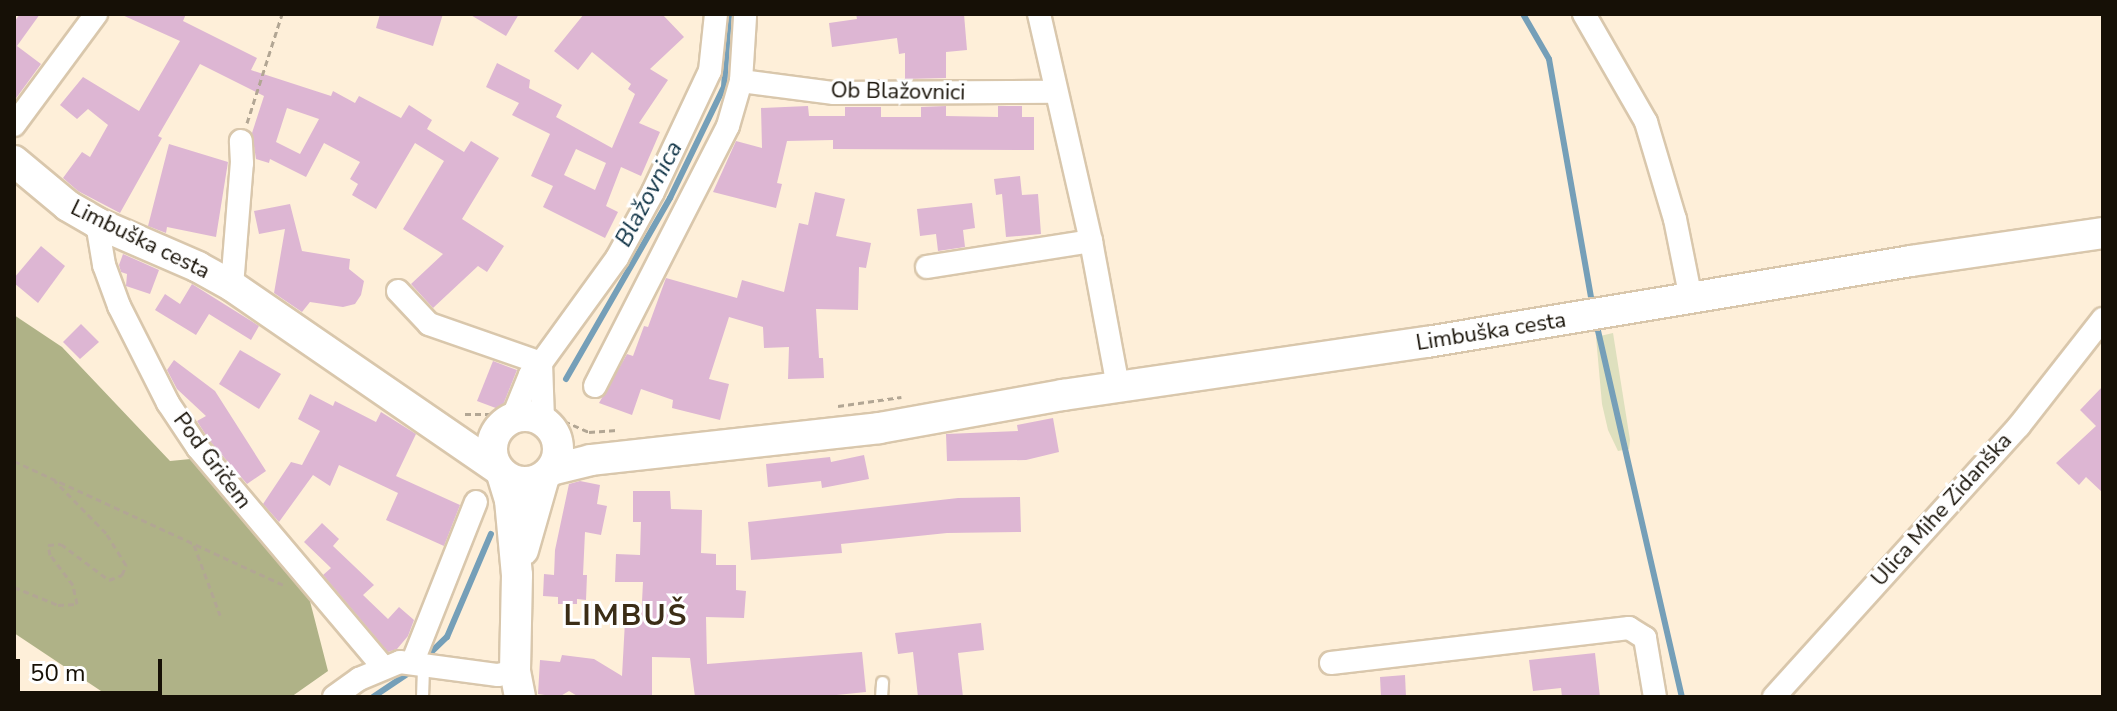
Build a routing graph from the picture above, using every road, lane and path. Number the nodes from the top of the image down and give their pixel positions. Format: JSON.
{"nodes":[{"id":1,"x":96,"y":14,"type":"edge"},
{"id":2,"x":282,"y":14,"type":"edge"},
{"id":3,"x":716,"y":14,"type":"edge"},
{"id":4,"x":1039,"y":14,"type":"edge"},
{"id":5,"x":1584,"y":14,"type":"edge"},
{"id":6,"x":745,"y":17,"type":"dead end"},
{"id":7,"x":741,"y":81,"type":"junction"},
{"id":8,"x":1055,"y":92,"type":"junction"},
{"id":9,"x":14,"y":125,"type":"edge"},
{"id":10,"x":241,"y":141,"type":"joint"},
{"id":11,"x":14,"y":161,"type":"edge"},
{"id":12,"x":668,"y":202,"type":"junction"},
{"id":13,"x":97,"y":223,"type":"junction"},
{"id":14,"x":2103,"y":233,"type":"edge"},
{"id":15,"x":1091,"y":241,"type":"junction"},
{"id":16,"x":927,"y":267,"type":"dead end"},
{"id":17,"x":232,"y":286,"type":"junction"},
{"id":18,"x":398,"y":291,"type":"dead end"},
{"id":19,"x":1691,"y":299,"type":"junction"},
{"id":20,"x":2103,"y":319,"type":"edge"},
{"id":21,"x":541,"y":363,"type":"junction"},
{"id":22,"x":595,"y":386,"type":"dead end"},
{"id":23,"x":1118,"y":387,"type":"junction"},
{"id":24,"x":385,"y":390,"type":"junction"},
{"id":25,"x":912,"y":396,"type":"dead end"},
{"id":26,"x":828,"y":408,"type":"dead end"},
{"id":27,"x":507,"y":422,"type":"junction"},
{"id":28,"x":552,"y":423,"type":"junction"},
{"id":29,"x":618,"y":430,"type":"dead end"},
{"id":30,"x":701,"y":448,"type":"junction"},
{"id":31,"x":14,"y":461,"type":"edge"},
{"id":32,"x":500,"y":471,"type":"junction"},
{"id":33,"x":547,"y":474,"type":"junction"},
{"id":34,"x":52,"y":479,"type":"junction"},
{"id":35,"x":476,"y":502,"type":"dead end"},
{"id":36,"x":194,"y":545,"type":"junction"},
{"id":37,"x":517,"y":575,"type":"junction"},
{"id":38,"x":14,"y":587,"type":"edge"},
{"id":39,"x":287,"y":587,"type":"dead end"},
{"id":40,"x":220,"y":615,"type":"dead end"},
{"id":41,"x":1331,"y":663,"type":"dead end"},
{"id":42,"x":408,"y":666,"type":"junction"},
{"id":43,"x":882,"y":682,"type":"dead end"},
{"id":44,"x":517,"y":684,"type":"edge"},
{"id":45,"x":334,"y":697,"type":"edge"},
{"id":46,"x":422,"y":697,"type":"edge"},
{"id":47,"x":881,"y":697,"type":"edge"},
{"id":48,"x":1655,"y":697,"type":"edge"},
{"id":49,"x":1774,"y":697,"type":"edge"}],
"edges":[{"from":1,"to":9,"type":"street"},
{"from":2,"to":10,"type":"path"},
{"from":3,"to":12,"type":"street"},
{"from":4,"to":8,"type":"street"},
{"from":5,"to":19,"type":"street"},
{"from":6,"to":7,"type":"street"},
{"from":7,"to":8,"type":"street","name":"Ob Blažovnici"},
{"from":7,"to":12,"type":"street"},
{"from":8,"to":15,"type":"street"},
{"from":10,"to":17,"type":"street","name":"Limbuška cesta"},
{"from":11,"to":13,"type":"main road","name":"Limbuška cesta"},
{"from":12,"to":21,"type":"street"},
{"from":12,"to":22,"type":"street"},
{"from":13,"to":17,"type":"main road","name":"Limbuška cesta"},
{"from":13,"to":42,"type":"street","name":"Pod Gričem"},
{"from":14,"to":19,"type":"main road","name":"Limbuška cesta"},
{"from":15,"to":16,"type":"street"},
{"from":15,"to":23,"type":"street"},
{"from":17,"to":24,"type":"main road","name":"Limbuška cesta"},
{"from":18,"to":21,"type":"street"},
{"from":19,"to":23,"type":"main road","name":"Limbuška cesta"},
{"from":20,"to":49,"type":"street","name":"Ulica Mihe Zidanška"},
{"from":21,"to":27,"type":"street"},
{"from":21,"to":28,"type":"street"},
{"from":23,"to":30,"type":"main road","name":"Limbuška cesta"},
{"from":24,"to":27,"type":"main road"},
{"from":24,"to":32,"type":"main road"},
{"from":25,"to":26,"type":"path"},
{"from":27,"to":28,"type":"main road"},
{"from":27,"to":32,"type":"main road"},
{"from":28,"to":29,"type":"path"},
{"from":28,"to":30,"type":"main road"},
{"from":28,"to":33,"type":"main road"},
{"from":30,"to":33,"type":"main road"},
{"from":31,"to":34,"type":"path"},
{"from":32,"to":33,"type":"main road"},
{"from":32,"to":37,"type":"main road"},
{"from":33,"to":37,"type":"main road"},
{"from":34,"to":36,"type":"path"},
{"from":34,"to":38,"type":"path"},
{"from":35,"to":42,"type":"street"},
{"from":36,"to":39,"type":"path"},
{"from":36,"to":40,"type":"path"},
{"from":37,"to":44,"type":"main road"},
{"from":41,"to":48,"type":"street"},
{"from":42,"to":44,"type":"street"},
{"from":42,"to":45,"type":"street"},
{"from":42,"to":46,"type":"lane"},
{"from":43,"to":47,"type":"lane"}]}
